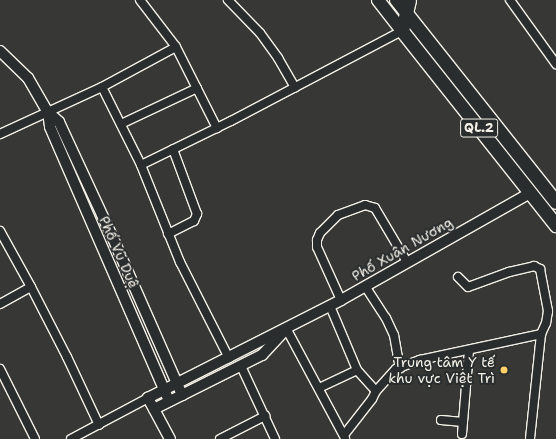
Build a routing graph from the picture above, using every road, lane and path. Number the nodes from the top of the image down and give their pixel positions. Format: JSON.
{"nodes":[{"id":1,"x":140,"y":0,"type":"edge"},
{"id":2,"x":228,"y":0,"type":"edge"},
{"id":3,"x":378,"y":0,"type":"edge"},
{"id":4,"x":396,"y":0,"type":"edge"},
{"id":5,"x":409,"y":0,"type":"edge"},
{"id":6,"x":510,"y":0,"type":"edge"},
{"id":7,"x":406,"y":14,"type":"junction"},
{"id":8,"x":402,"y":31,"type":"junction"},
{"id":9,"x":176,"y":47,"type":"junction"},
{"id":10,"x":0,"y":51,"type":"edge"},
{"id":11,"x":556,"y":64,"type":"edge"},
{"id":12,"x":102,"y":87,"type":"junction"},
{"id":13,"x":197,"y":88,"type":"junction"},
{"id":14,"x":295,"y":88,"type":"junction"},
{"id":15,"x":48,"y":112,"type":"junction"},
{"id":16,"x":121,"y":124,"type":"junction"},
{"id":17,"x":217,"y":128,"type":"junction"},
{"id":18,"x":0,"y":134,"type":"edge"},
{"id":19,"x":173,"y":149,"type":"junction"},
{"id":20,"x":141,"y":165,"type":"junction"},
{"id":21,"x":530,"y":193,"type":"junction"},
{"id":22,"x":556,"y":202,"type":"edge"},
{"id":23,"x":556,"y":225,"type":"edge"},
{"id":24,"x":0,"y":232,"type":"edge"},
{"id":25,"x":168,"y":234,"type":"junction"},
{"id":26,"x":407,"y":262,"type":"junction"},
{"id":27,"x":458,"y":277,"type":"dead end"},
{"id":28,"x":365,"y":286,"type":"junction"},
{"id":29,"x":31,"y":287,"type":"junction"},
{"id":30,"x":341,"y":300,"type":"junction"},
{"id":31,"x":0,"y":304,"type":"edge"},
{"id":32,"x":330,"y":306,"type":"junction"},
{"id":33,"x":286,"y":328,"type":"junction"},
{"id":34,"x":542,"y":334,"type":"junction"},
{"id":35,"x":469,"y":351,"type":"junction"},
{"id":36,"x":229,"y":358,"type":"junction"},
{"id":37,"x":241,"y":366,"type":"junction"},
{"id":38,"x":400,"y":368,"type":"junction"},
{"id":39,"x":0,"y":369,"type":"edge"},
{"id":40,"x":357,"y":370,"type":"junction"},
{"id":41,"x":177,"y":384,"type":"junction"},
{"id":42,"x":319,"y":388,"type":"junction"},
{"id":43,"x":164,"y":390,"type":"junction"},
{"id":44,"x":376,"y":391,"type":"junction"},
{"id":45,"x":182,"y":395,"type":"junction"},
{"id":46,"x":148,"y":398,"type":"junction"},
{"id":47,"x":169,"y":401,"type":"junction"},
{"id":48,"x":154,"y":409,"type":"junction"},
{"id":49,"x":265,"y":416,"type":"junction"},
{"id":50,"x":441,"y":420,"type":"dead end"},
{"id":51,"x":463,"y":422,"type":"junction"},
{"id":52,"x":99,"y":425,"type":"junction"},
{"id":53,"x":462,"y":434,"type":"dead end"},
{"id":54,"x":234,"y":436,"type":"edge"},
{"id":55,"x":345,"y":437,"type":"edge"},
{"id":56,"x":35,"y":439,"type":"edge"},
{"id":57,"x":71,"y":439,"type":"edge"},
{"id":58,"x":170,"y":439,"type":"edge"},
{"id":59,"x":220,"y":439,"type":"edge"},
{"id":60,"x":275,"y":439,"type":"edge"},
{"id":61,"x":530,"y":439,"type":"edge"}],
"edges":[{"from":1,"to":9,"type":"street"},
{"from":2,"to":14,"type":"street"},
{"from":3,"to":8,"type":"main road","number":"QL.2"},
{"from":4,"to":7,"type":"main road","number":"QL.2"},
{"from":5,"to":7,"type":"highway"},
{"from":6,"to":11,"type":"street"},
{"from":7,"to":8,"type":"highway"},
{"from":7,"to":22,"type":"highway","number":"QL.2"},
{"from":8,"to":14,"type":"street"},
{"from":8,"to":21,"type":"highway","number":"QL.2"},
{"from":9,"to":12,"type":"street"},
{"from":9,"to":13,"type":"street"},
{"from":10,"to":15,"type":"street","name":"Phố Vũ Duệ"},
{"from":12,"to":15,"type":"street"},
{"from":12,"to":16,"type":"street"},
{"from":13,"to":16,"type":"street"},
{"from":13,"to":17,"type":"street"},
{"from":14,"to":17,"type":"street"},
{"from":15,"to":18,"type":"street"},
{"from":15,"to":41,"type":"street","name":"Phố Vũ Duệ"},
{"from":15,"to":43,"type":"street","name":"Phố Vũ Duệ"},
{"from":16,"to":20,"type":"street"},
{"from":17,"to":19,"type":"street"},
{"from":19,"to":20,"type":"street"},
{"from":19,"to":25,"type":"street"},
{"from":20,"to":25,"type":"street"},
{"from":21,"to":23,"type":"highway","number":"QL.2"},
{"from":21,"to":26,"type":"street","name":"Phố Xuân Nương"},
{"from":24,"to":29,"type":"street"},
{"from":25,"to":36,"type":"street"},
{"from":26,"to":28,"type":"street","name":"Phố Xuân Nương"},
{"from":26,"to":30,"type":"street"},
{"from":27,"to":34,"type":"street"},
{"from":28,"to":30,"type":"street","name":"Phố Xuân Nương"},
{"from":28,"to":38,"type":"street"},
{"from":29,"to":31,"type":"street"},
{"from":29,"to":52,"type":"street"},
{"from":30,"to":32,"type":"street","name":"Phố Xuân Nương"},
{"from":32,"to":33,"type":"street","name":"Phố Xuân Nương"},
{"from":32,"to":40,"type":"street"},
{"from":33,"to":36,"type":"street","name":"Phố Xuân Nương"},
{"from":33,"to":37,"type":"street","name":"Phố Xuân Nương"},
{"from":33,"to":42,"type":"street"},
{"from":34,"to":35,"type":"street"},
{"from":34,"to":61,"type":"street"},
{"from":35,"to":38,"type":"street"},
{"from":35,"to":51,"type":"street"},
{"from":36,"to":41,"type":"street","name":"Phố Xuân Nương"},
{"from":37,"to":45,"type":"street","name":"Phố Xuân Nương"},
{"from":37,"to":49,"type":"street"},
{"from":38,"to":44,"type":"street"},
{"from":39,"to":56,"type":"street"},
{"from":40,"to":42,"type":"street"},
{"from":40,"to":44,"type":"street"},
{"from":41,"to":43,"type":"street","name":"Phố Xuân Nương"},
{"from":41,"to":45,"type":"street","name":"Phố Vũ Duệ"},
{"from":42,"to":55,"type":"street"},
{"from":43,"to":46,"type":"street","name":"Phố Xuân Nương"},
{"from":43,"to":47,"type":"street","name":"Phố Vũ Duệ"},
{"from":44,"to":55,"type":"street"},
{"from":45,"to":47,"type":"street","name":"Phố Xuân Nương"},
{"from":46,"to":48,"type":"street"},
{"from":46,"to":52,"type":"street","name":"Phố Xuân Nương"},
{"from":47,"to":48,"type":"street","name":"Phố Xuân Nương"},
{"from":48,"to":58,"type":"street"},
{"from":49,"to":54,"type":"street"},
{"from":49,"to":60,"type":"street"},
{"from":50,"to":51,"type":"street"},
{"from":51,"to":53,"type":"street"},
{"from":52,"to":57,"type":"street","name":"Phố Xuân Nương"},
{"from":54,"to":59,"type":"street"}]}
